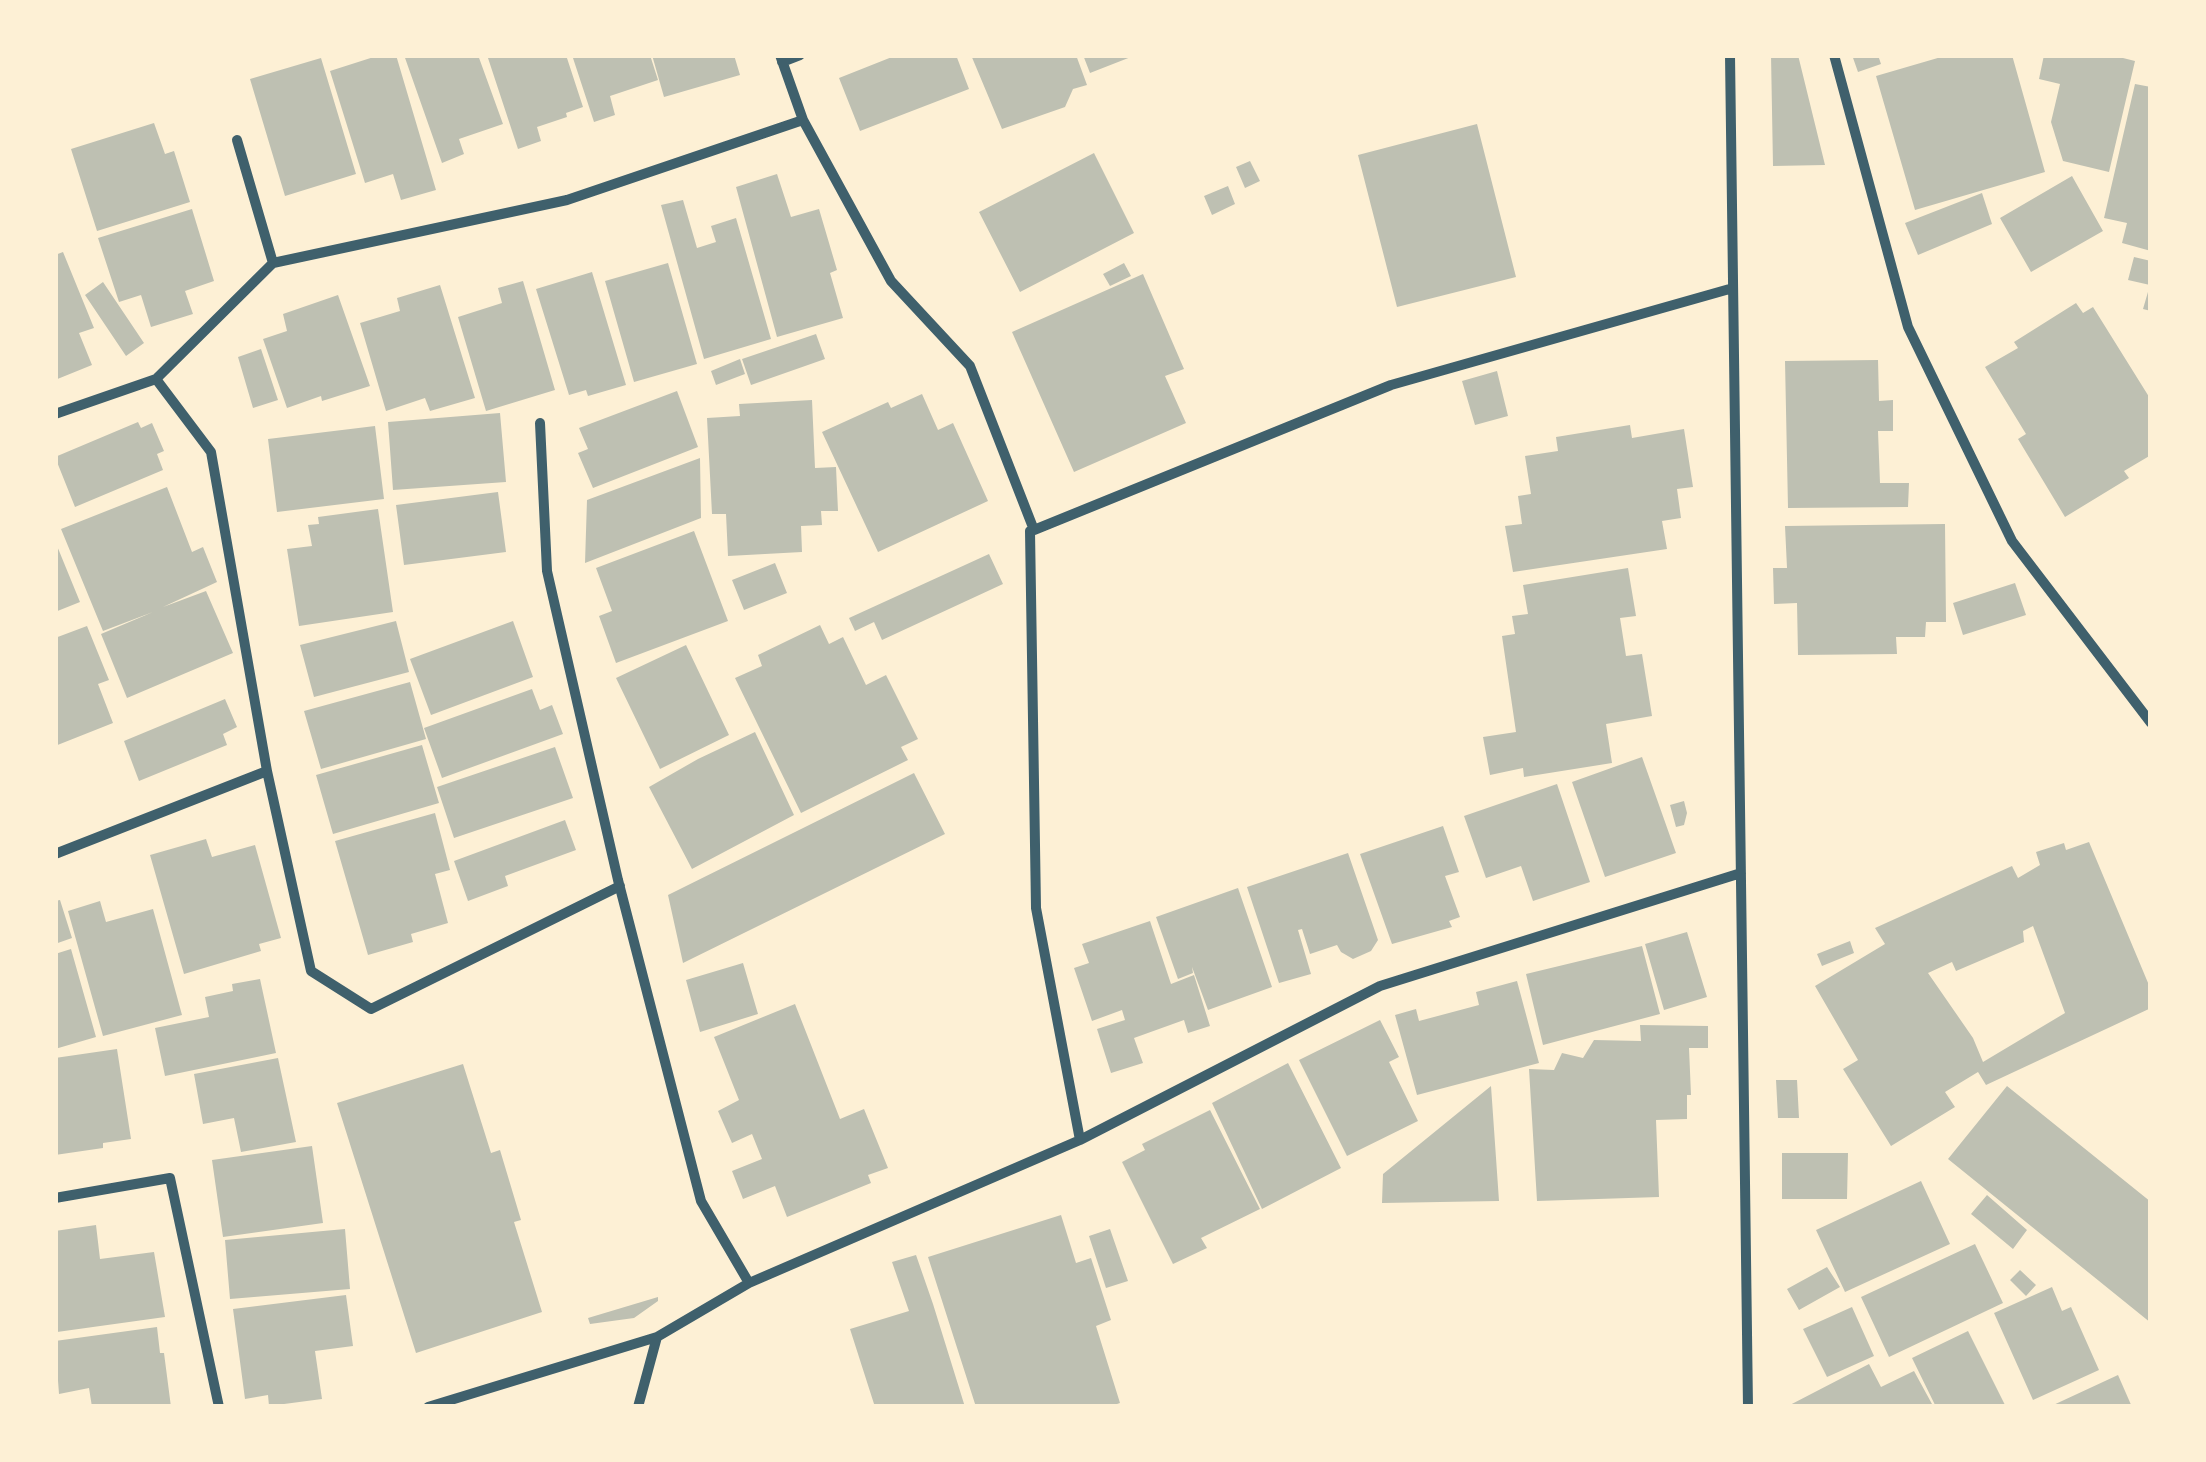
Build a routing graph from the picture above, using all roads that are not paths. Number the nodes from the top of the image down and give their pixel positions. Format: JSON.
{"nodes":[{"id":1,"x":800,"y":55,"type":"edge"},
{"id":2,"x":1730,"y":55,"type":"edge"},
{"id":3,"x":1834,"y":55,"type":"edge"},
{"id":4,"x":781,"y":58,"type":"edge"},
{"id":5,"x":803,"y":120,"type":"junction"},
{"id":6,"x":237,"y":140,"type":"dead end"},
{"id":7,"x":273,"y":263,"type":"junction"},
{"id":8,"x":1733,"y":288,"type":"junction"},
{"id":9,"x":156,"y":378,"type":"junction"},
{"id":10,"x":55,"y":414,"type":"edge"},
{"id":11,"x":540,"y":423,"type":"dead end"},
{"id":12,"x":1034,"y":530,"type":"junction"},
{"id":13,"x":2151,"y":723,"type":"edge"},
{"id":14,"x":267,"y":771,"type":"junction"},
{"id":15,"x":55,"y":854,"type":"edge"},
{"id":16,"x":1741,"y":873,"type":"junction"},
{"id":17,"x":620,"y":886,"type":"junction"},
{"id":18,"x":1080,"y":1140,"type":"junction"},
{"id":19,"x":55,"y":1198,"type":"edge"},
{"id":20,"x":748,"y":1283,"type":"junction"},
{"id":21,"x":657,"y":1337,"type":"junction"},
{"id":22,"x":219,"y":1407,"type":"edge"},
{"id":23,"x":428,"y":1407,"type":"edge"},
{"id":24,"x":638,"y":1407,"type":"edge"},
{"id":25,"x":1748,"y":1407,"type":"edge"}],
"edges":[{"from":1,"to":4,"type":"street"},
{"from":2,"to":8,"type":"street"},
{"from":3,"to":13,"type":"street"},
{"from":4,"to":5,"type":"street"},
{"from":5,"to":7,"type":"street"},
{"from":5,"to":12,"type":"street"},
{"from":6,"to":7,"type":"street"},
{"from":7,"to":9,"type":"street"},
{"from":8,"to":12,"type":"street"},
{"from":8,"to":16,"type":"street"},
{"from":9,"to":10,"type":"street"},
{"from":9,"to":14,"type":"street"},
{"from":11,"to":17,"type":"street"},
{"from":12,"to":18,"type":"street"},
{"from":14,"to":15,"type":"street"},
{"from":14,"to":17,"type":"street"},
{"from":16,"to":18,"type":"street"},
{"from":16,"to":25,"type":"street"},
{"from":17,"to":20,"type":"street"},
{"from":18,"to":20,"type":"street"},
{"from":19,"to":22,"type":"street"},
{"from":20,"to":21,"type":"street"},
{"from":21,"to":23,"type":"street"},
{"from":21,"to":24,"type":"street"}]}
